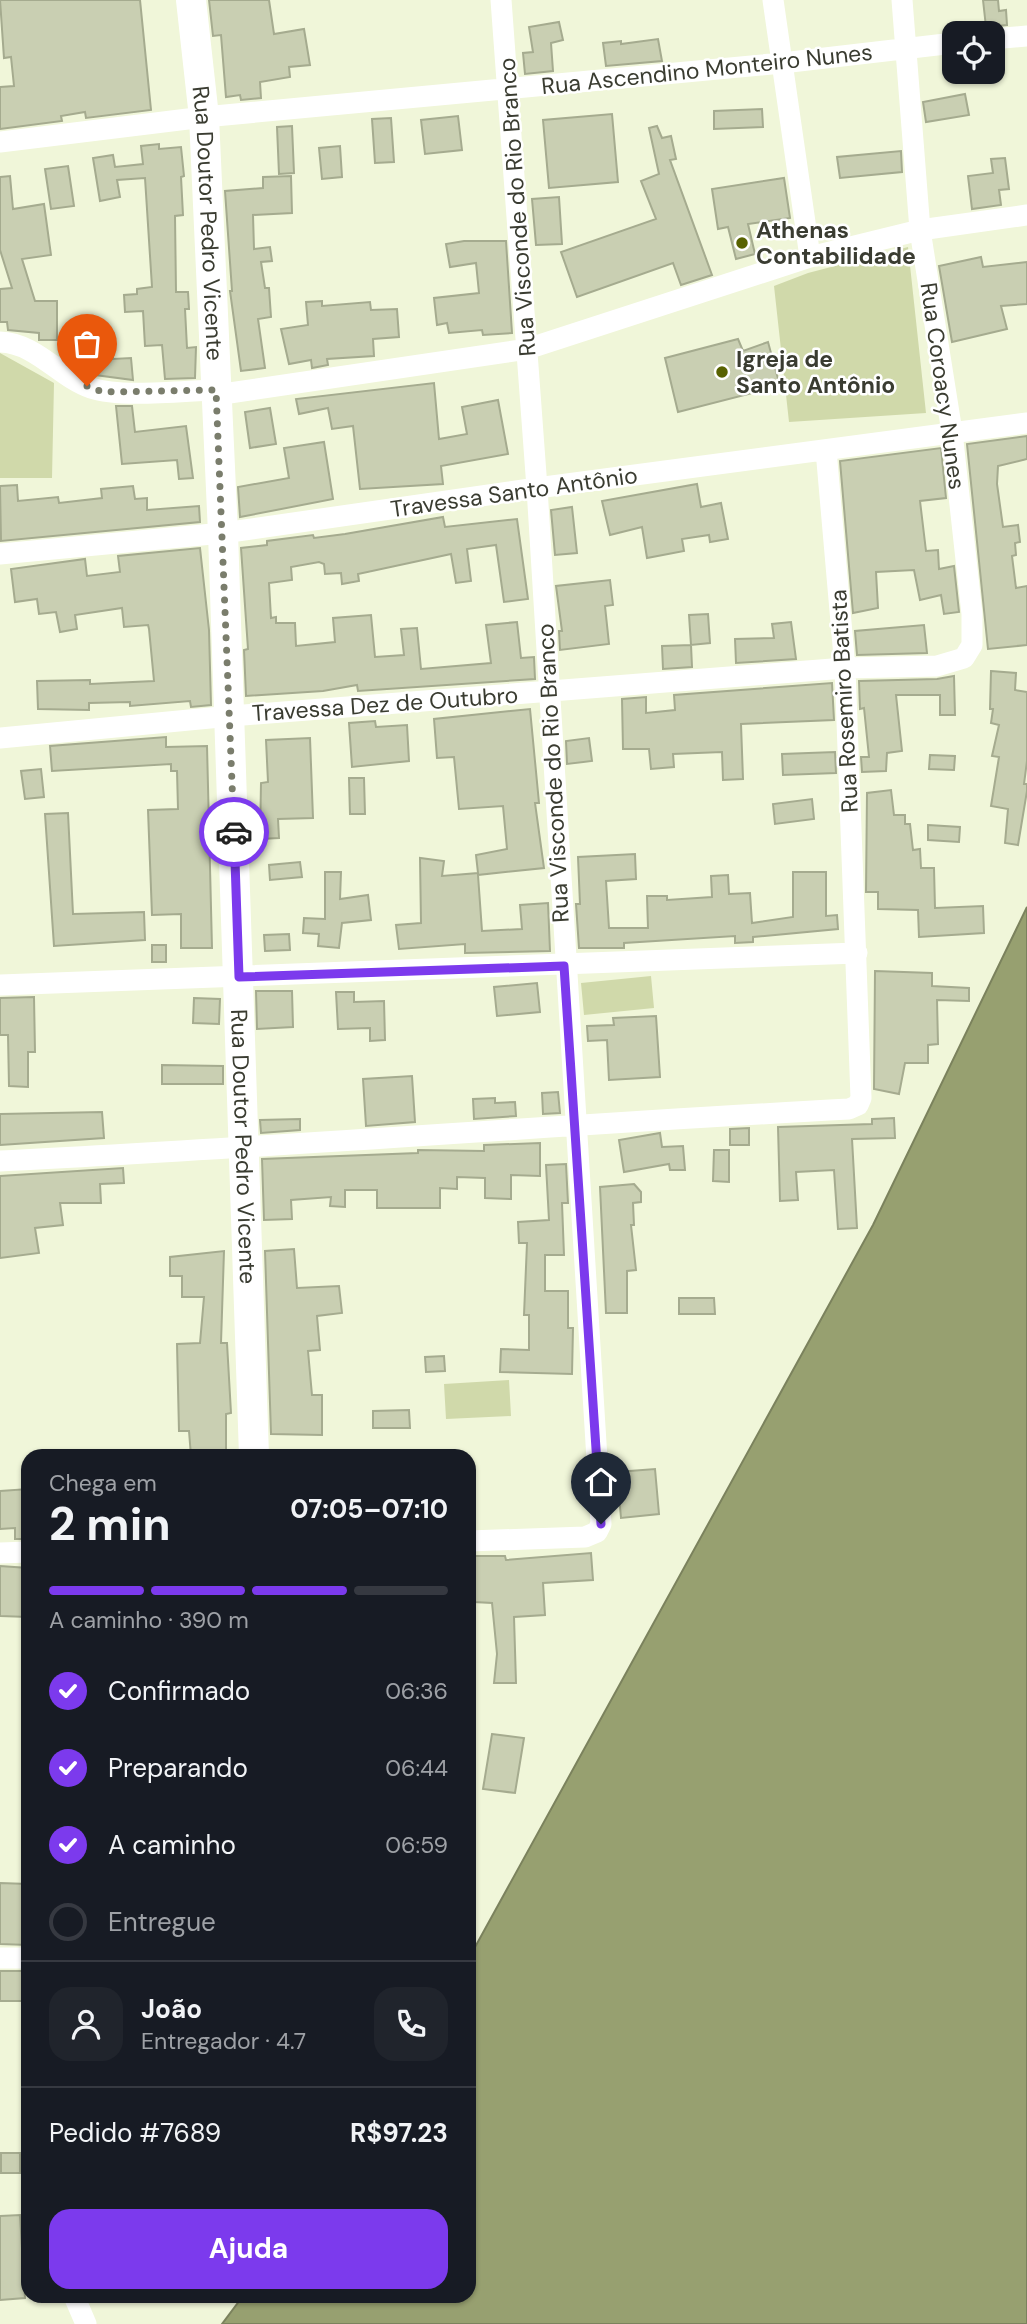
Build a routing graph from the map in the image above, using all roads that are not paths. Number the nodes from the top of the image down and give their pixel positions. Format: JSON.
{"nodes":[{"id":1,"x":191,"y":0,"type":"edge"},
{"id":2,"x":501,"y":0,"type":"edge"},
{"id":3,"x":773,"y":0,"type":"edge"},
{"id":4,"x":902,"y":0,"type":"edge"},
{"id":5,"x":1027,"y":36,"type":"edge"},
{"id":6,"x":1005,"y":38,"type":"edge"},
{"id":7,"x":942,"y":44,"type":"edge"},
{"id":8,"x":907,"y":47,"type":"junction"},
{"id":9,"x":782,"y":63,"type":"junction"},
{"id":10,"x":508,"y":90,"type":"junction"},
{"id":11,"x":204,"y":117,"type":"junction"},
{"id":12,"x":0,"y":142,"type":"edge"},
{"id":13,"x":1027,"y":215,"type":"edge"},
{"id":14,"x":920,"y":230,"type":"junction"},
{"id":15,"x":810,"y":257,"type":"junction"},
{"id":16,"x":0,"y":342,"type":"edge"},
{"id":17,"x":527,"y":349,"type":"junction"},
{"id":18,"x":216,"y":393,"type":"junction"},
{"id":19,"x":1027,"y":423,"type":"edge"},
{"id":20,"x":951,"y":432,"type":"junction"},
{"id":21,"x":826,"y":450,"type":"junction"},
{"id":22,"x":537,"y":488,"type":"junction"},
{"id":23,"x":223,"y":533,"type":"junction"},
{"id":24,"x":0,"y":554,"type":"edge"},
{"id":25,"x":937,"y":666,"type":"joint"},
{"id":26,"x":845,"y":668,"type":"junction"},
{"id":27,"x":549,"y":691,"type":"junction"},
{"id":28,"x":231,"y":716,"type":"junction"},
{"id":29,"x":0,"y":738,"type":"edge"},
{"id":30,"x":857,"y":953,"type":"junction"},
{"id":31,"x":564,"y":966,"type":"junction"},
{"id":32,"x":239,"y":977,"type":"junction"},
{"id":33,"x":0,"y":985,"type":"edge"},
{"id":34,"x":576,"y":1123,"type":"junction"},
{"id":35,"x":244,"y":1149,"type":"junction"},
{"id":36,"x":0,"y":1161,"type":"edge"},
{"id":37,"x":254,"y":1449,"type":"edge"},
{"id":38,"x":476,"y":1541,"type":"edge"},
{"id":39,"x":21,"y":1552,"type":"edge"},
{"id":40,"x":0,"y":1553,"type":"edge"},
{"id":41,"x":0,"y":1958,"type":"edge"},
{"id":42,"x":21,"y":1958,"type":"edge"},
{"id":43,"x":77,"y":2303,"type":"edge"},
{"id":44,"x":86,"y":2324,"type":"edge"}],
"edges":[{"from":1,"to":11,"type":"street","name":"Rua Doutor Pedro Vicente"},
{"from":2,"to":10,"type":"street","name":"Rua Visconde do Rio Branco"},
{"from":3,"to":9,"type":"street"},
{"from":4,"to":8,"type":"street","name":"Rua Coroacy Nunes"},
{"from":5,"to":6,"type":"street"},
{"from":7,"to":8,"type":"street","name":"Rua Ascendino Monteiro Nunes"},
{"from":8,"to":9,"type":"street","name":"Rua Ascendino Monteiro Nunes"},
{"from":8,"to":14,"type":"street","name":"Rua Coroacy Nunes"},
{"from":9,"to":10,"type":"street","name":"Rua Ascendino Monteiro Nunes"},
{"from":9,"to":15,"type":"street"},
{"from":10,"to":11,"type":"street","name":"Rua Ascendino Monteiro Nunes"},
{"from":10,"to":17,"type":"street","name":"Rua Visconde do Rio Branco"},
{"from":11,"to":12,"type":"street","name":"Rua Ascendino Monteiro Nunes"},
{"from":11,"to":18,"type":"street","name":"Rua Doutor Pedro Vicente"},
{"from":13,"to":14,"type":"street"},
{"from":14,"to":15,"type":"street"},
{"from":14,"to":20,"type":"street","name":"Rua Coroacy Nunes"},
{"from":15,"to":17,"type":"street"},
{"from":16,"to":18,"type":"street"},
{"from":17,"to":18,"type":"street"},
{"from":17,"to":22,"type":"street","name":"Rua Visconde do Rio Branco"},
{"from":18,"to":23,"type":"street","name":"Rua Doutor Pedro Vicente"},
{"from":19,"to":20,"type":"street","name":"Travessa Santo Antônio"},
{"from":20,"to":21,"type":"street","name":"Travessa Santo Antônio"},
{"from":20,"to":25,"type":"street","name":"Rua Coroacy Nunes"},
{"from":21,"to":22,"type":"street","name":"Travessa Santo Antônio"},
{"from":21,"to":26,"type":"street","name":"Rua Rosemiro Batista"},
{"from":22,"to":23,"type":"street","name":"Travessa Santo Antônio"},
{"from":22,"to":27,"type":"street","name":"Rua Visconde do Rio Branco"},
{"from":23,"to":24,"type":"street","name":"Travessa Santo Antônio"},
{"from":23,"to":28,"type":"street","name":"Rua Doutor Pedro Vicente"},
{"from":25,"to":26,"type":"street","name":"Travessa Dez de Outubro"},
{"from":26,"to":27,"type":"street","name":"Travessa Dez de Outubro"},
{"from":26,"to":30,"type":"street","name":"Rua Rosemiro Batista"},
{"from":27,"to":28,"type":"street","name":"Travessa Dez de Outubro"},
{"from":27,"to":31,"type":"street","name":"Rua Visconde do Rio Branco"},
{"from":28,"to":29,"type":"street","name":"Travessa Dez de Outubro"},
{"from":28,"to":32,"type":"street","name":"Rua Doutor Pedro Vicente"},
{"from":30,"to":31,"type":"street"},
{"from":30,"to":34,"type":"street","name":"Rua Rosemiro Batista"},
{"from":31,"to":32,"type":"street"},
{"from":31,"to":34,"type":"street","name":"Rua Visconde do Rio Branco"},
{"from":32,"to":33,"type":"street"},
{"from":32,"to":35,"type":"street","name":"Rua Doutor Pedro Vicente"},
{"from":34,"to":35,"type":"street"},
{"from":34,"to":38,"type":"street","name":"Rua Visconde do Rio Branco"},
{"from":35,"to":36,"type":"street"},
{"from":35,"to":37,"type":"street","name":"Rua Doutor Pedro Vicente"},
{"from":39,"to":40,"type":"street"},
{"from":41,"to":42,"type":"street"},
{"from":43,"to":44,"type":"street"}]}
